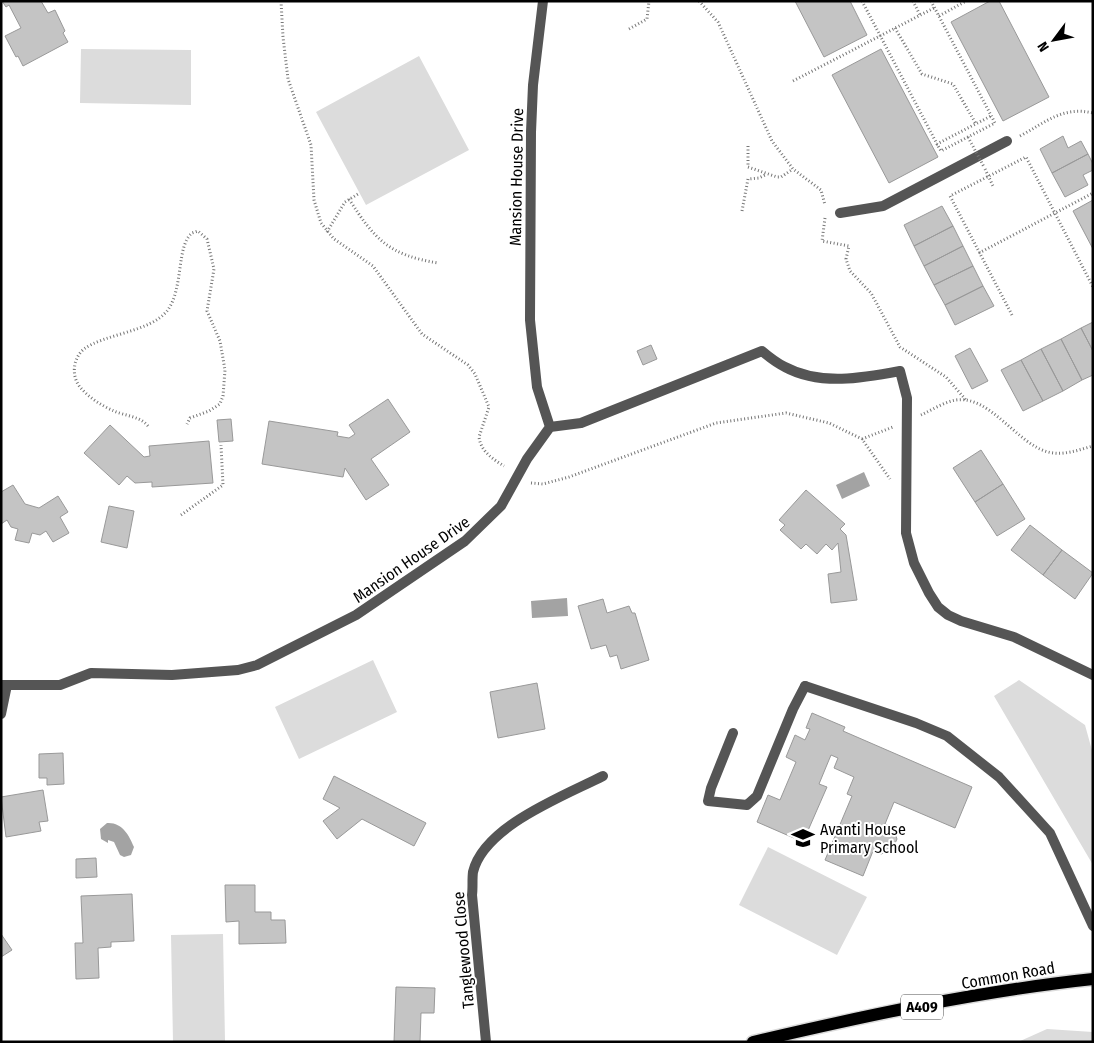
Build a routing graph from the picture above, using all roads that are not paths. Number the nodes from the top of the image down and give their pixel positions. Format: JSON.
{"nodes":[{"id":1,"x":543,"y":1,"type":"edge"},
{"id":2,"x":1010,"y":141,"type":"road end"},
{"id":3,"x":840,"y":213,"type":"dead end"},
{"id":4,"x":550,"y":427,"type":"junction"},
{"id":5,"x":1093,"y":675,"type":"edge"},
{"id":6,"x":4,"y":685,"type":"edge"},
{"id":7,"x":1,"y":714,"type":"edge"},
{"id":8,"x":733,"y":733,"type":"dead end"},
{"id":9,"x":603,"y":776,"type":"dead end"},
{"id":10,"x":1093,"y":926,"type":"edge"},
{"id":11,"x":1093,"y":979,"type":"edge"},
{"id":12,"x":486,"y":1042,"type":"edge"},
{"id":13,"x":753,"y":1042,"type":"edge"}],
"edges":[{"from":1,"to":4,"type":"street","name":"Mansion House Drive"},
{"from":2,"to":3,"type":"street"},
{"from":4,"to":5,"type":"street"},
{"from":4,"to":6,"type":"street","name":"Mansion House Drive"},
{"from":6,"to":7,"type":"street"},
{"from":8,"to":10,"type":"street"},
{"from":9,"to":12,"type":"street","name":"Tanglewood Close"},
{"from":11,"to":13,"type":"main road","name":"Common Road","number":"A409"}]}
